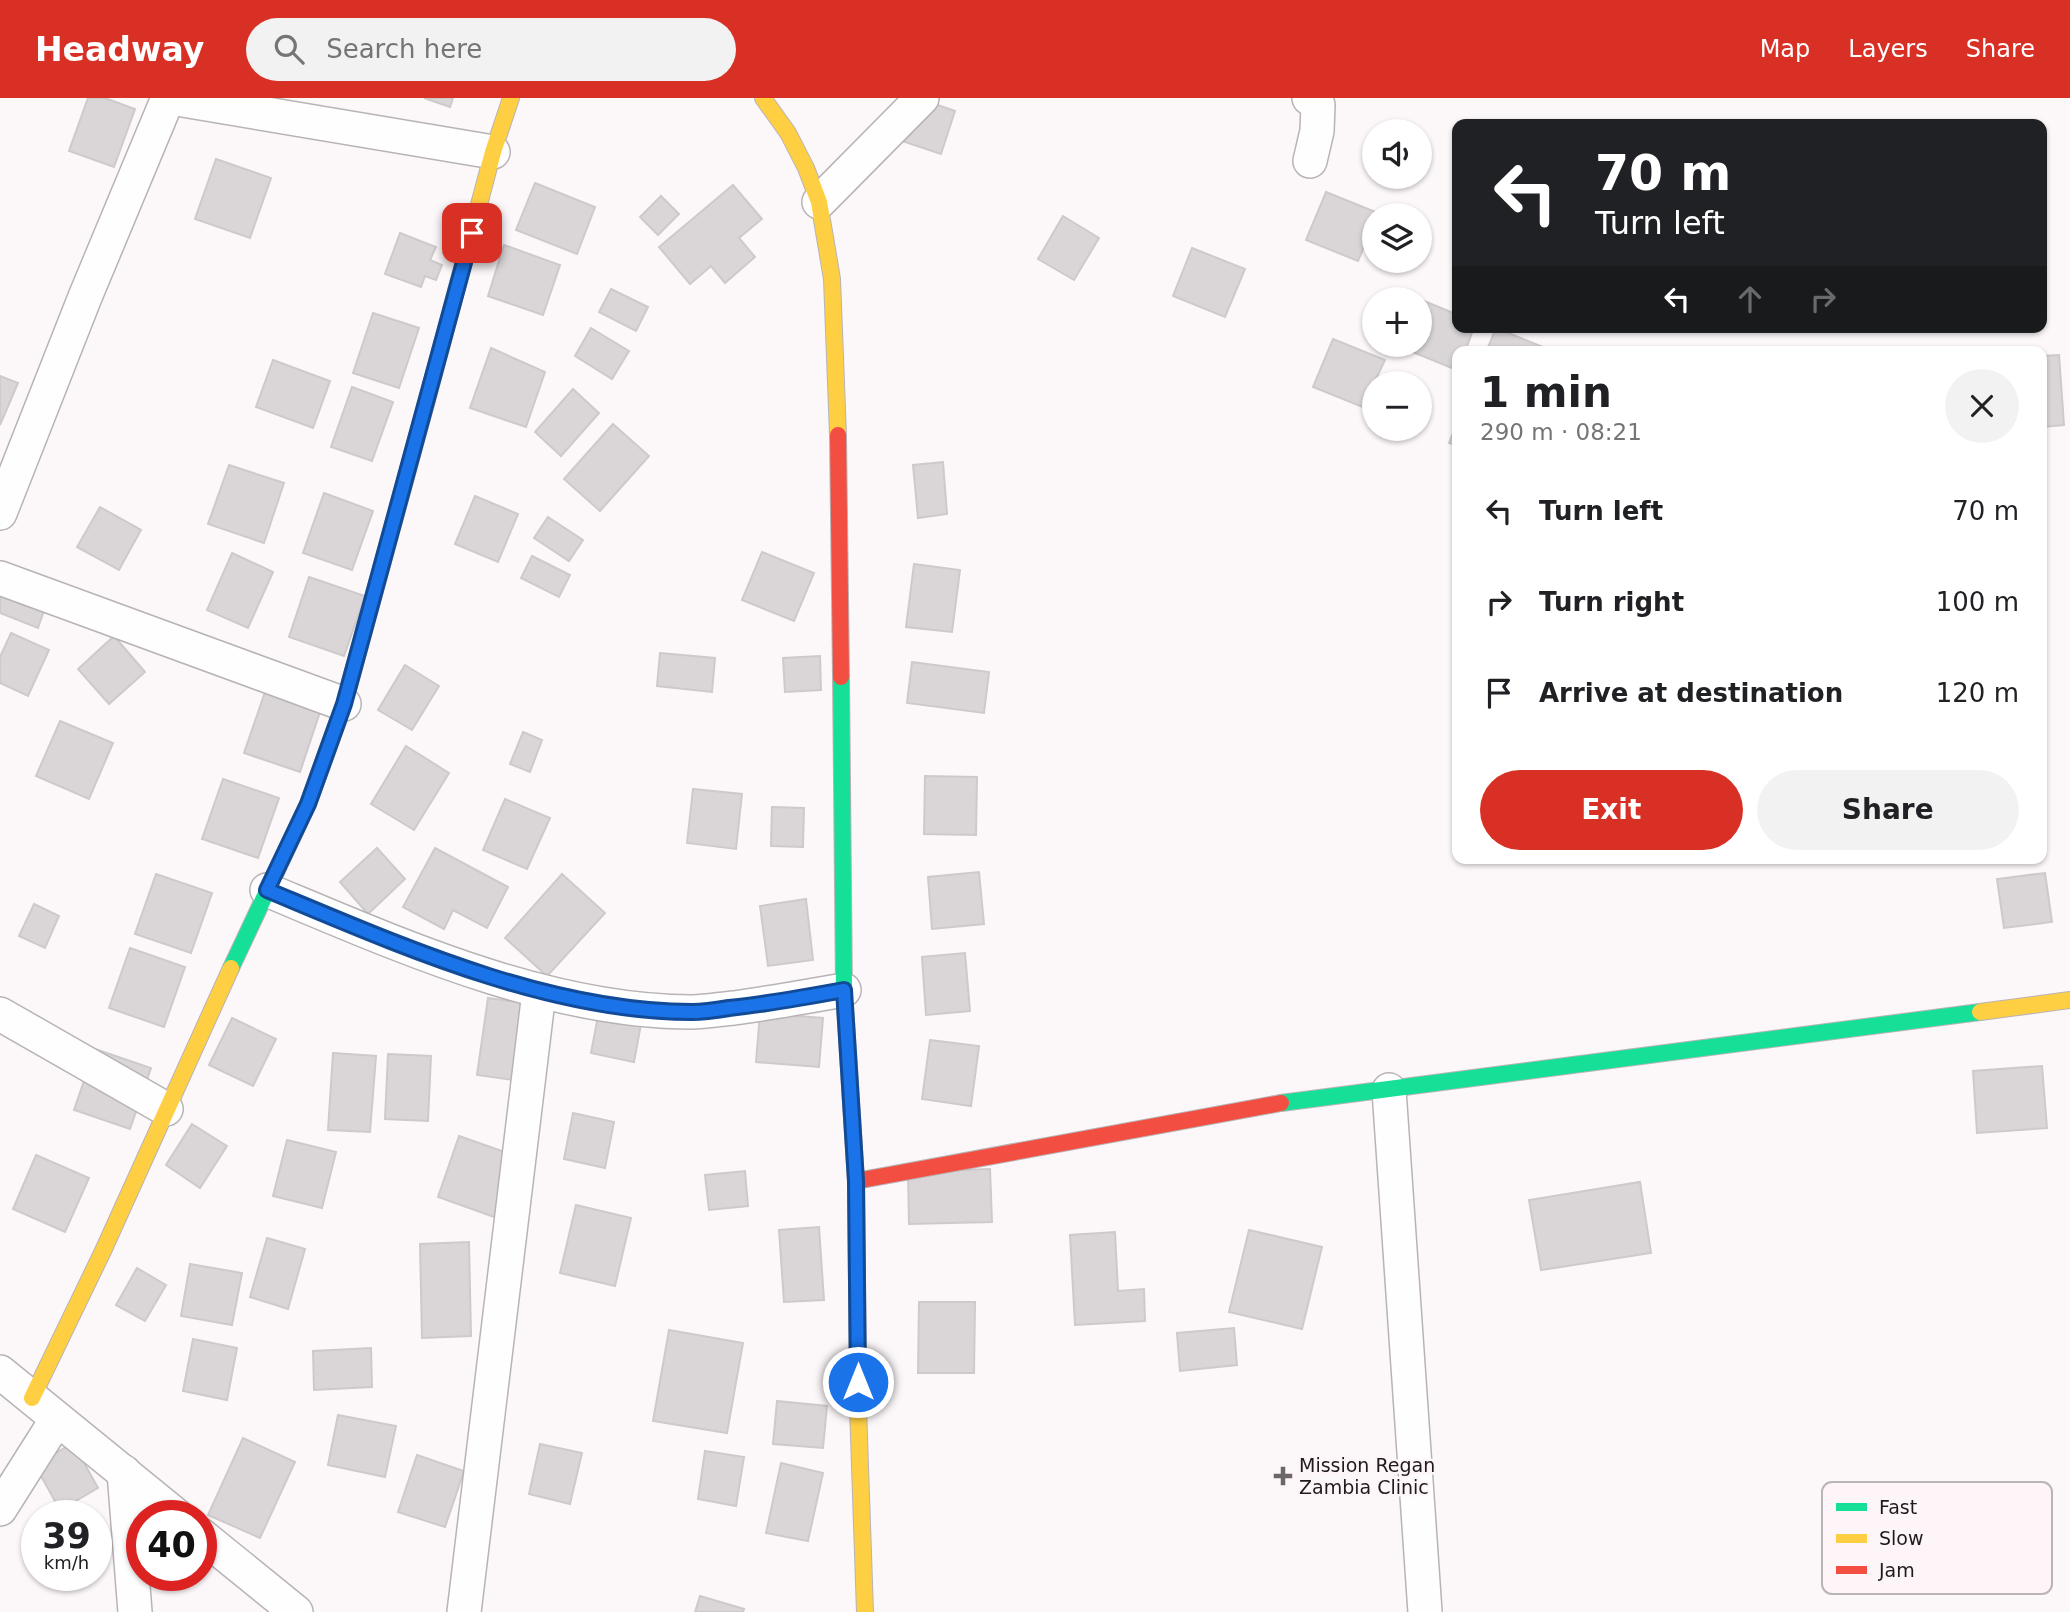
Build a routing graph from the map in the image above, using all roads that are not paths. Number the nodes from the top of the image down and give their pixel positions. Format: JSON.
{"nodes":[{"id":1,"x":170,"y":98,"type":"edge"},
{"id":2,"x":511,"y":98,"type":"edge"},
{"id":3,"x":762,"y":98,"type":"edge"},
{"id":4,"x":922,"y":98,"type":"edge"},
{"id":5,"x":1310,"y":98,"type":"edge"},
{"id":6,"x":493,"y":152,"type":"junction"},
{"id":7,"x":1310,"y":161,"type":"dead end"},
{"id":8,"x":819,"y":202,"type":"junction"},
{"id":9,"x":3,"y":495,"type":"edge"},
{"id":10,"x":0,"y":578,"type":"edge"},
{"id":11,"x":344,"y":704,"type":"junction"},
{"id":12,"x":267,"y":890,"type":"junction"},
{"id":13,"x":844,"y":990,"type":"junction"},
{"id":14,"x":539,"y":992,"type":"junction"},
{"id":15,"x":2070,"y":1000,"type":"edge"},
{"id":16,"x":0,"y":1014,"type":"edge"},
{"id":17,"x":1389,"y":1090,"type":"junction"},
{"id":18,"x":166,"y":1109,"type":"junction"},
{"id":19,"x":856,"y":1181,"type":"junction"},
{"id":20,"x":0,"y":1372,"type":"edge"},
{"id":21,"x":32,"y":1398,"type":"junction"},
{"id":22,"x":57,"y":1419,"type":"junction"},
{"id":23,"x":124,"y":1472,"type":"junction"},
{"id":24,"x":158,"y":1500,"type":"edge"},
{"id":25,"x":0,"y":1509,"type":"edge"},
{"id":26,"x":217,"y":1548,"type":"edge"},
{"id":27,"x":135,"y":1612,"type":"edge"},
{"id":28,"x":296,"y":1612,"type":"edge"},
{"id":29,"x":464,"y":1612,"type":"edge"},
{"id":30,"x":865,"y":1612,"type":"edge"},
{"id":31,"x":1425,"y":1612,"type":"edge"}],
"edges":[{"from":1,"to":6,"type":"street"},
{"from":1,"to":9,"type":"street"},
{"from":2,"to":6,"type":"street"},
{"from":3,"to":8,"type":"street"},
{"from":4,"to":8,"type":"street"},
{"from":5,"to":7,"type":"street"},
{"from":6,"to":11,"type":"street"},
{"from":8,"to":13,"type":"street"},
{"from":10,"to":11,"type":"street"},
{"from":11,"to":12,"type":"street"},
{"from":12,"to":14,"type":"street"},
{"from":12,"to":18,"type":"street"},
{"from":13,"to":14,"type":"street"},
{"from":13,"to":19,"type":"street"},
{"from":14,"to":29,"type":"street"},
{"from":15,"to":17,"type":"street"},
{"from":16,"to":18,"type":"street"},
{"from":17,"to":19,"type":"street"},
{"from":17,"to":31,"type":"street"},
{"from":18,"to":21,"type":"street"},
{"from":19,"to":30,"type":"street"},
{"from":20,"to":21,"type":"street"},
{"from":21,"to":22,"type":"street"},
{"from":22,"to":23,"type":"street"},
{"from":22,"to":25,"type":"street"},
{"from":23,"to":24,"type":"street"},
{"from":23,"to":27,"type":"street"},
{"from":26,"to":28,"type":"street"}]}
